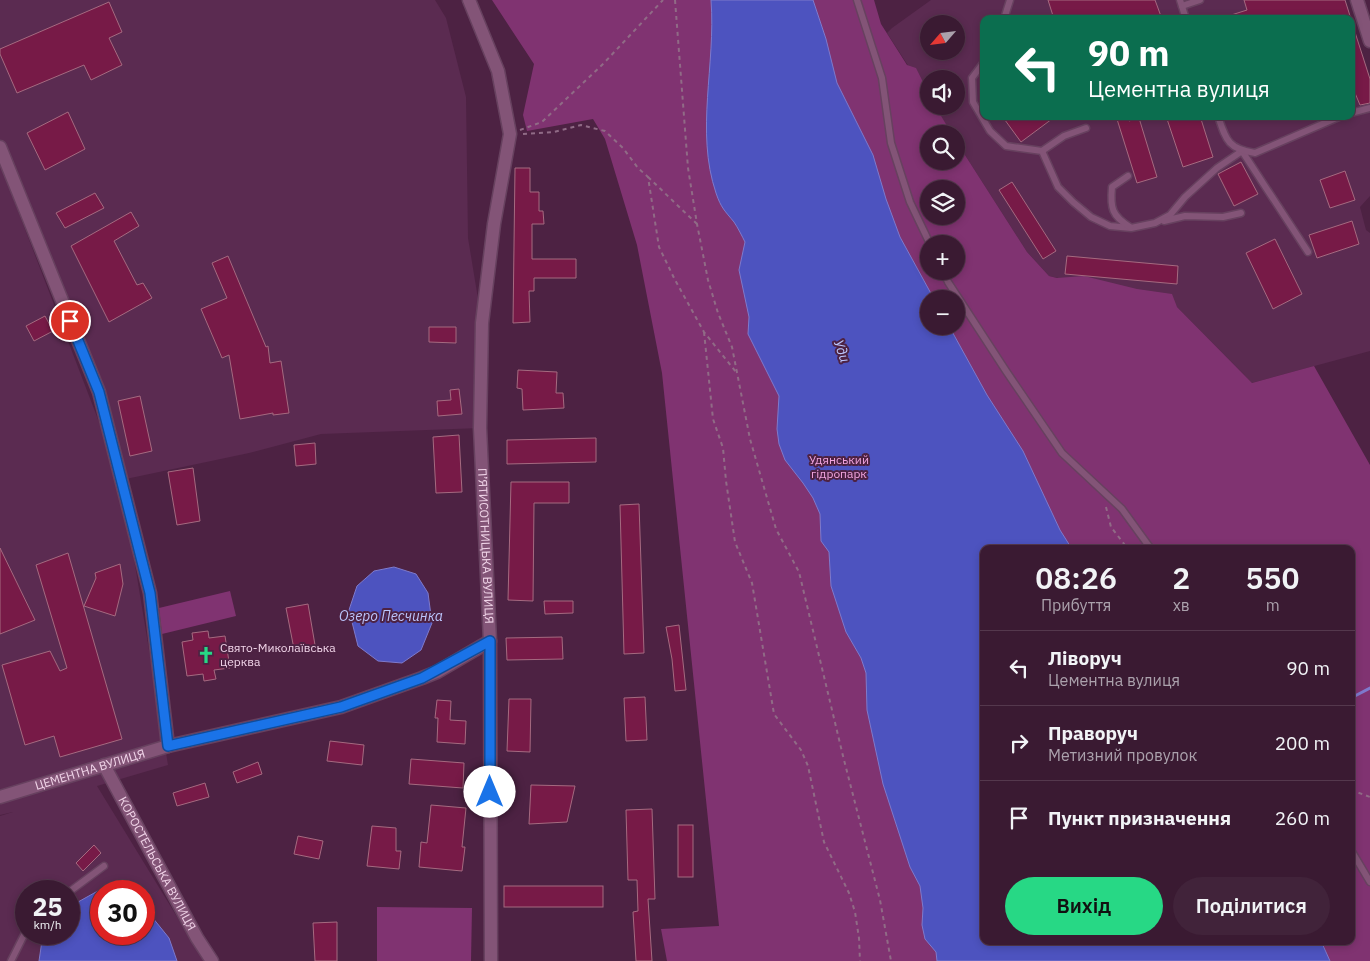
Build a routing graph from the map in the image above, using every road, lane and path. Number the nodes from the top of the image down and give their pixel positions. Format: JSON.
{"nodes":[{"id":1,"x":470,"y":0,"type":"edge"},
{"id":2,"x":663,"y":0,"type":"edge"},
{"id":3,"x":675,"y":0,"type":"edge"},
{"id":4,"x":857,"y":0,"type":"edge"},
{"id":5,"x":1010,"y":0,"type":"edge"},
{"id":6,"x":1200,"y":0,"type":"edge"},
{"id":7,"x":1357,"y":0,"type":"edge"},
{"id":8,"x":1181,"y":3,"type":"edge"},
{"id":9,"x":1005,"y":15,"type":"edge"},
{"id":10,"x":1185,"y":15,"type":"edge"},
{"id":11,"x":1370,"y":41,"type":"edge"},
{"id":12,"x":980,"y":67,"type":"edge"},
{"id":13,"x":1370,"y":108,"type":"edge"},
{"id":14,"x":1355,"y":112,"type":"edge"},
{"id":15,"x":980,"y":114,"type":"edge"},
{"id":16,"x":984,"y":120,"type":"edge"},
{"id":17,"x":1219,"y":120,"type":"edge"},
{"id":18,"x":1332,"y":120,"type":"edge"},
{"id":19,"x":1086,"y":128,"type":"dead end"},
{"id":20,"x":510,"y":134,"type":"junction"},
{"id":21,"x":0,"y":147,"type":"edge"},
{"id":22,"x":1042,"y":151,"type":"junction"},
{"id":23,"x":1242,"y":151,"type":"junction"},
{"id":24,"x":1128,"y":176,"type":"dead end"},
{"id":25,"x":648,"y":177,"type":"junction"},
{"id":26,"x":1240,"y":213,"type":"dead end"},
{"id":27,"x":1155,"y":223,"type":"junction"},
{"id":28,"x":696,"y":224,"type":"junction"},
{"id":29,"x":1131,"y":228,"type":"junction"},
{"id":30,"x":926,"y":235,"type":"edge"},
{"id":31,"x":1308,"y":252,"type":"dead end"},
{"id":32,"x":947,"y":280,"type":"edge"},
{"id":33,"x":704,"y":332,"type":"junction"},
{"id":34,"x":738,"y":374,"type":"junction"},
{"id":35,"x":1101,"y":490,"type":"junction"},
{"id":36,"x":1125,"y":545,"type":"edge"},
{"id":37,"x":1148,"y":545,"type":"edge"},
{"id":38,"x":490,"y":641,"type":"junction"},
{"id":39,"x":168,"y":746,"type":"junction"},
{"id":40,"x":104,"y":765,"type":"junction"},
{"id":41,"x":1355,"y":791,"type":"edge"},
{"id":42,"x":0,"y":797,"type":"edge"},
{"id":43,"x":1370,"y":797,"type":"edge"},
{"id":44,"x":1355,"y":857,"type":"edge"},
{"id":45,"x":104,"y":866,"type":"dead end"},
{"id":46,"x":1370,"y":882,"type":"edge"},
{"id":47,"x":80,"y":884,"type":"edge"},
{"id":48,"x":19,"y":945,"type":"edge"},
{"id":49,"x":11,"y":961,"type":"edge"},
{"id":50,"x":212,"y":961,"type":"edge"},
{"id":51,"x":490,"y":961,"type":"edge"},
{"id":52,"x":860,"y":961,"type":"edge"},
{"id":53,"x":891,"y":961,"type":"edge"}],
"edges":[{"from":1,"to":20,"type":"street"},
{"from":2,"to":20,"type":"path"},
{"from":3,"to":28,"type":"path"},
{"from":4,"to":30,"type":"lane"},
{"from":5,"to":9,"type":"lane"},
{"from":6,"to":8,"type":"lane"},
{"from":7,"to":11,"type":"street"},
{"from":8,"to":10,"type":"lane"},
{"from":12,"to":15,"type":"lane"},
{"from":13,"to":14,"type":"lane"},
{"from":16,"to":22,"type":"lane"},
{"from":17,"to":23,"type":"lane"},
{"from":18,"to":23,"type":"lane"},
{"from":19,"to":22,"type":"lane"},
{"from":20,"to":25,"type":"path"},
{"from":20,"to":38,"type":"street","name":"П’ЯТИСОТНИЦЬКА ВУЛИЦЯ"},
{"from":21,"to":39,"type":"street"},
{"from":22,"to":29,"type":"lane"},
{"from":23,"to":27,"type":"lane"},
{"from":23,"to":31,"type":"lane"},
{"from":24,"to":29,"type":"lane"},
{"from":25,"to":28,"type":"path"},
{"from":25,"to":33,"type":"path"},
{"from":26,"to":27,"type":"lane"},
{"from":27,"to":29,"type":"lane"},
{"from":28,"to":34,"type":"path"},
{"from":32,"to":35,"type":"lane"},
{"from":33,"to":34,"type":"path"},
{"from":33,"to":52,"type":"path"},
{"from":34,"to":53,"type":"path"},
{"from":35,"to":36,"type":"path"},
{"from":35,"to":37,"type":"lane"},
{"from":38,"to":39,"type":"street","name":"ЦЕМЕНТНА ВУЛИЦЯ"},
{"from":38,"to":51,"type":"street","name":"П’ЯТИСОТНИЦЬКА ВУЛИЦЯ"},
{"from":39,"to":40,"type":"street","name":"ЦЕМЕНТНА ВУЛИЦЯ"},
{"from":40,"to":42,"type":"street","name":"ЦЕМЕНТНА ВУЛИЦЯ"},
{"from":40,"to":50,"type":"street","name":"КОРОСТЕЛЬСЬКА ВУЛИЦЯ"},
{"from":41,"to":43,"type":"path"},
{"from":44,"to":46,"type":"lane"},
{"from":45,"to":47,"type":"lane"},
{"from":48,"to":49,"type":"lane"}]}
